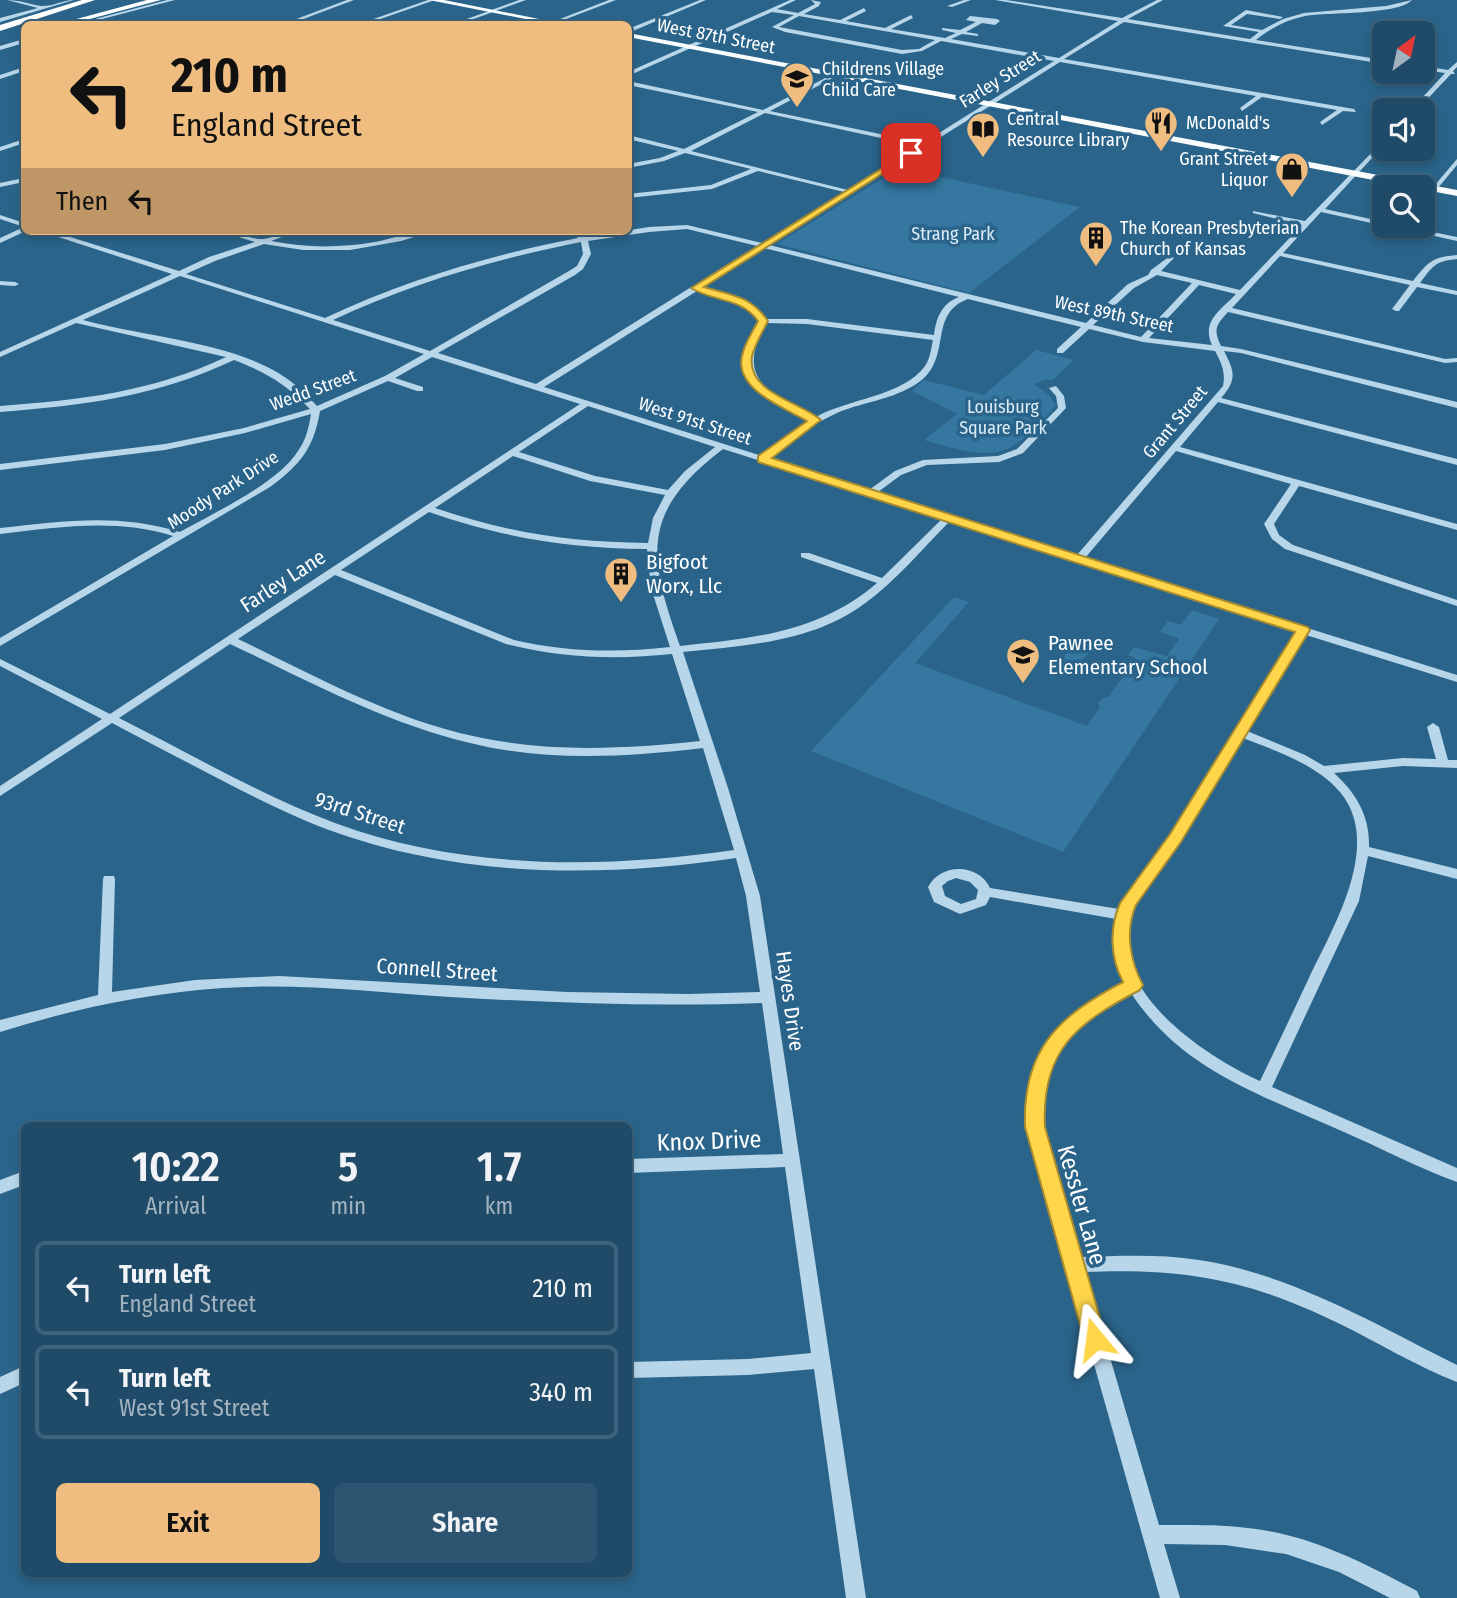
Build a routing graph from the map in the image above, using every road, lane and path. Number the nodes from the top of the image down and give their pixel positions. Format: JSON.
{"nodes":[{"id":1,"x":9,"y":0,"type":"edge"},
{"id":2,"x":72,"y":0,"type":"edge"},
{"id":3,"x":127,"y":0,"type":"edge"},
{"id":4,"x":157,"y":0,"type":"edge"},
{"id":5,"x":173,"y":0,"type":"edge"},
{"id":6,"x":352,"y":0,"type":"edge"},
{"id":7,"x":433,"y":0,"type":"edge"},
{"id":8,"x":524,"y":0,"type":"edge"},
{"id":9,"x":614,"y":0,"type":"edge"},
{"id":10,"x":704,"y":0,"type":"edge"},
{"id":11,"x":794,"y":0,"type":"edge"},
{"id":12,"x":813,"y":0,"type":"edge"},
{"id":13,"x":969,"y":0,"type":"edge"},
{"id":14,"x":997,"y":0,"type":"edge"},
{"id":15,"x":1054,"y":0,"type":"edge"},
{"id":16,"x":1161,"y":0,"type":"edge"},
{"id":17,"x":1409,"y":0,"type":"edge"},
{"id":18,"x":95,"y":1,"type":"edge"},
{"id":19,"x":452,"y":1,"type":"edge"},
{"id":20,"x":950,"y":6,"type":"dead end"},
{"id":21,"x":1042,"y":7,"type":"junction"},
{"id":22,"x":44,"y":8,"type":"junction"},
{"id":23,"x":772,"y":10,"type":"junction"},
{"id":24,"x":864,"y":10,"type":"dead end"},
{"id":25,"x":494,"y":11,"type":"junction"},
{"id":26,"x":798,"y":14,"type":"junction"},
{"id":27,"x":1280,"y":17,"type":"junction"},
{"id":28,"x":911,"y":18,"type":"dead end"},
{"id":29,"x":0,"y":20,"type":"edge"},
{"id":30,"x":1123,"y":20,"type":"junction"},
{"id":31,"x":32,"y":21,"type":"edge"},
{"id":32,"x":43,"y":21,"type":"edge"},
{"id":33,"x":53,"y":21,"type":"edge"},
{"id":34,"x":74,"y":21,"type":"edge"},
{"id":35,"x":92,"y":21,"type":"edge"},
{"id":36,"x":294,"y":21,"type":"edge"},
{"id":37,"x":371,"y":21,"type":"edge"},
{"id":38,"x":465,"y":21,"type":"edge"},
{"id":39,"x":545,"y":21,"type":"edge"},
{"id":40,"x":560,"y":21,"type":"edge"},
{"id":41,"x":842,"y":22,"type":"junction"},
{"id":42,"x":980,"y":22,"type":"dead end"},
{"id":43,"x":21,"y":26,"type":"edge"},
{"id":44,"x":21,"y":29,"type":"edge"},
{"id":45,"x":887,"y":29,"type":"junction"},
{"id":46,"x":944,"y":29,"type":"dead end"},
{"id":47,"x":823,"y":30,"type":"dead end"},
{"id":48,"x":1261,"y":31,"type":"junction"},
{"id":49,"x":960,"y":32,"type":"junction"},
{"id":50,"x":632,"y":33,"type":"edge"},
{"id":51,"x":0,"y":34,"type":"edge"},
{"id":52,"x":811,"y":35,"type":"junction"},
{"id":53,"x":976,"y":35,"type":"dead end"},
{"id":54,"x":632,"y":36,"type":"edge"},
{"id":55,"x":870,"y":38,"type":"dead end"},
{"id":56,"x":943,"y":40,"type":"junction"},
{"id":57,"x":1251,"y":41,"type":"junction"},
{"id":58,"x":21,"y":42,"type":"edge"},
{"id":59,"x":858,"y":44,"type":"junction"},
{"id":60,"x":0,"y":48,"type":"edge"},
{"id":61,"x":687,"y":48,"type":"junction"},
{"id":62,"x":1060,"y":60,"type":"junction"},
{"id":63,"x":1372,"y":60,"type":"edge"},
{"id":64,"x":1457,"y":64,"type":"edge"},
{"id":65,"x":21,"y":70,"type":"edge"},
{"id":66,"x":1435,"y":70,"type":"edge"},
{"id":67,"x":632,"y":72,"type":"edge"},
{"id":68,"x":1453,"y":73,"type":"edge"},
{"id":69,"x":833,"y":76,"type":"junction"},
{"id":70,"x":0,"y":77,"type":"edge"},
{"id":71,"x":632,"y":84,"type":"edge"},
{"id":72,"x":1261,"y":95,"type":"junction"},
{"id":73,"x":1427,"y":98,"type":"edge"},
{"id":74,"x":988,"y":106,"type":"junction"},
{"id":75,"x":1242,"y":109,"type":"dead end"},
{"id":76,"x":1342,"y":109,"type":"junction"},
{"id":77,"x":763,"y":111,"type":"junction"},
{"id":78,"x":1354,"y":111,"type":"dead end"},
{"id":79,"x":1322,"y":123,"type":"dead end"},
{"id":80,"x":632,"y":138,"type":"edge"},
{"id":81,"x":21,"y":142,"type":"edge"},
{"id":82,"x":924,"y":145,"type":"junction"},
{"id":83,"x":0,"y":149,"type":"edge"},
{"id":84,"x":684,"y":151,"type":"junction"},
{"id":85,"x":1372,"y":155,"type":"edge"},
{"id":86,"x":1457,"y":161,"type":"edge"},
{"id":87,"x":632,"y":165,"type":"edge"},
{"id":88,"x":758,"y":169,"type":"junction"},
{"id":89,"x":1353,"y":176,"type":"junction"},
{"id":90,"x":1372,"y":180,"type":"edge"},
{"id":91,"x":1372,"y":180,"type":"edge"},
{"id":92,"x":21,"y":181,"type":"edge"},
{"id":93,"x":0,"y":185,"type":"edge"},
{"id":94,"x":1435,"y":185,"type":"edge"},
{"id":95,"x":850,"y":192,"type":"junction"},
{"id":96,"x":1435,"y":192,"type":"edge"},
{"id":97,"x":632,"y":196,"type":"edge"},
{"id":98,"x":1457,"y":196,"type":"edge"},
{"id":99,"x":1320,"y":211,"type":"junction"},
{"id":100,"x":1255,"y":212,"type":"dead end"},
{"id":101,"x":0,"y":217,"type":"edge"},
{"id":102,"x":1372,"y":222,"type":"edge"},
{"id":103,"x":1307,"y":224,"type":"junction"},
{"id":104,"x":21,"y":226,"type":"edge"},
{"id":105,"x":21,"y":229,"type":"edge"},
{"id":106,"x":632,"y":233,"type":"edge"},
{"id":107,"x":1435,"y":234,"type":"edge"},
{"id":108,"x":57,"y":235,"type":"edge"},
{"id":109,"x":236,"y":235,"type":"edge"},
{"id":110,"x":243,"y":235,"type":"edge"},
{"id":111,"x":282,"y":235,"type":"edge"},
{"id":112,"x":414,"y":235,"type":"edge"},
{"id":113,"x":578,"y":235,"type":"edge"},
{"id":114,"x":617,"y":235,"type":"edge"},
{"id":115,"x":1457,"y":239,"type":"edge"},
{"id":116,"x":584,"y":240,"type":"junction"},
{"id":117,"x":0,"y":241,"type":"edge"},
{"id":118,"x":262,"y":242,"type":"junction"},
{"id":119,"x":765,"y":245,"type":"junction"},
{"id":120,"x":1279,"y":254,"type":"junction"},
{"id":121,"x":1457,"y":257,"type":"edge"},
{"id":122,"x":1170,"y":258,"type":"dead end"},
{"id":123,"x":212,"y":259,"type":"junction"},
{"id":124,"x":1154,"y":272,"type":"junction"},
{"id":125,"x":180,"y":274,"type":"junction"},
{"id":126,"x":0,"y":283,"type":"edge"},
{"id":127,"x":1197,"y":283,"type":"junction"},
{"id":128,"x":15,"y":284,"type":"dead end"},
{"id":129,"x":1415,"y":284,"type":"junction"},
{"id":130,"x":696,"y":288,"type":"junction"},
{"id":131,"x":1242,"y":293,"type":"junction"},
{"id":132,"x":1457,"y":293,"type":"edge"},
{"id":133,"x":970,"y":296,"type":"junction"},
{"id":134,"x":1227,"y":309,"type":"junction"},
{"id":135,"x":1396,"y":309,"type":"dead end"},
{"id":136,"x":326,"y":320,"type":"junction"},
{"id":137,"x":76,"y":321,"type":"junction"},
{"id":138,"x":763,"y":321,"type":"junction"},
{"id":139,"x":1088,"y":326,"type":"junction"},
{"id":140,"x":936,"y":338,"type":"junction"},
{"id":141,"x":1143,"y":340,"type":"junction"},
{"id":142,"x":1217,"y":348,"type":"junction"},
{"id":143,"x":1060,"y":351,"type":"dead end"},
{"id":144,"x":430,"y":353,"type":"junction"},
{"id":145,"x":0,"y":355,"type":"edge"},
{"id":146,"x":231,"y":358,"type":"junction"},
{"id":147,"x":1457,"y":359,"type":"edge"},
{"id":148,"x":1445,"y":361,"type":"joint"},
{"id":149,"x":388,"y":378,"type":"junction"},
{"id":150,"x":538,"y":387,"type":"junction"},
{"id":151,"x":420,"y":388,"type":"dead end"},
{"id":152,"x":1053,"y":388,"type":"dead end"},
{"id":153,"x":1216,"y":399,"type":"junction"},
{"id":154,"x":587,"y":403,"type":"junction"},
{"id":155,"x":1457,"y":405,"type":"edge"},
{"id":156,"x":0,"y":409,"type":"edge"},
{"id":157,"x":316,"y":410,"type":"junction"},
{"id":158,"x":815,"y":420,"type":"junction"},
{"id":159,"x":721,"y":446,"type":"junction"},
{"id":160,"x":1174,"y":448,"type":"junction"},
{"id":161,"x":511,"y":453,"type":"junction"},
{"id":162,"x":763,"y":459,"type":"junction"},
{"id":163,"x":1457,"y":462,"type":"edge"},
{"id":164,"x":0,"y":467,"type":"edge"},
{"id":165,"x":1296,"y":483,"type":"junction"},
{"id":166,"x":670,"y":493,"type":"junction"},
{"id":167,"x":871,"y":494,"type":"junction"},
{"id":168,"x":428,"y":509,"type":"junction"},
{"id":169,"x":948,"y":518,"type":"junction"},
{"id":170,"x":1457,"y":527,"type":"edge"},
{"id":171,"x":0,"y":531,"type":"edge"},
{"id":172,"x":182,"y":536,"type":"junction"},
{"id":173,"x":652,"y":546,"type":"junction"},
{"id":174,"x":805,"y":555,"type":"dead end"},
{"id":175,"x":1079,"y":559,"type":"junction"},
{"id":176,"x":334,"y":571,"type":"junction"},
{"id":177,"x":883,"y":582,"type":"junction"},
{"id":178,"x":1457,"y":603,"type":"edge"},
{"id":179,"x":1303,"y":630,"type":"junction"},
{"id":180,"x":230,"y":640,"type":"junction"},
{"id":181,"x":0,"y":643,"type":"edge"},
{"id":182,"x":677,"y":650,"type":"junction"},
{"id":183,"x":0,"y":662,"type":"edge"},
{"id":184,"x":1457,"y":679,"type":"edge"},
{"id":185,"x":111,"y":719,"type":"junction"},
{"id":186,"x":1433,"y":727,"type":"dead end"},
{"id":187,"x":1240,"y":733,"type":"junction"},
{"id":188,"x":707,"y":744,"type":"junction"},
{"id":189,"x":1443,"y":763,"type":"junction"},
{"id":190,"x":1457,"y":764,"type":"edge"},
{"id":191,"x":1325,"y":770,"type":"junction"},
{"id":192,"x":0,"y":792,"type":"edge"},
{"id":193,"x":1364,"y":850,"type":"junction"},
{"id":194,"x":741,"y":853,"type":"junction"},
{"id":195,"x":1457,"y":874,"type":"edge"},
{"id":196,"x":109,"y":879,"type":"dead end"},
{"id":197,"x":985,"y":892,"type":"dead end"},
{"id":198,"x":1123,"y":915,"type":"junction"},
{"id":199,"x":1133,"y":985,"type":"junction"},
{"id":200,"x":769,"y":997,"type":"junction"},
{"id":201,"x":105,"y":999,"type":"junction"},
{"id":202,"x":0,"y":1026,"type":"edge"},
{"id":203,"x":1264,"y":1089,"type":"junction"},
{"id":204,"x":792,"y":1160,"type":"junction"},
{"id":205,"x":632,"y":1166,"type":"edge"},
{"id":206,"x":1457,"y":1175,"type":"edge"},
{"id":207,"x":21,"y":1179,"type":"edge"},
{"id":208,"x":0,"y":1187,"type":"edge"},
{"id":209,"x":1074,"y":1265,"type":"junction"},
{"id":210,"x":821,"y":1360,"type":"junction"},
{"id":211,"x":632,"y":1370,"type":"edge"},
{"id":212,"x":1457,"y":1374,"type":"edge"},
{"id":213,"x":21,"y":1376,"type":"edge"},
{"id":214,"x":0,"y":1386,"type":"edge"},
{"id":215,"x":1152,"y":1535,"type":"junction"},
{"id":216,"x":856,"y":1598,"type":"edge"},
{"id":217,"x":1170,"y":1598,"type":"edge"},
{"id":218,"x":1410,"y":1598,"type":"edge"}],
"edges":[{"from":1,"to":22,"type":"street"},
{"from":2,"to":22,"type":"street"},
{"from":3,"to":33,"type":"highway"},
{"from":4,"to":34,"type":"highway"},
{"from":5,"to":35,"type":"street"},
{"from":6,"to":36,"type":"street"},
{"from":7,"to":25,"type":"main road"},
{"from":7,"to":37,"type":"street"},
{"from":8,"to":25,"type":"street"},
{"from":9,"to":40,"type":"street"},
{"from":10,"to":50,"type":"street"},
{"from":11,"to":23,"type":"street"},
{"from":12,"to":26,"type":"street"},
{"from":13,"to":20,"type":"street"},
{"from":14,"to":21,"type":"street"},
{"from":15,"to":21,"type":"street"},
{"from":16,"to":30,"type":"street","name":"Farley Street"},
{"from":17,"to":27,"type":"street"},
{"from":18,"to":31,"type":"highway"},
{"from":18,"to":32,"type":"highway"},
{"from":19,"to":25,"type":"main road"},
{"from":21,"to":30,"type":"street"},
{"from":22,"to":29,"type":"street"},
{"from":23,"to":26,"type":"street"},
{"from":23,"to":61,"type":"street"},
{"from":24,"to":41,"type":"street"},
{"from":25,"to":38,"type":"street"},
{"from":25,"to":39,"type":"main road"},
{"from":26,"to":41,"type":"street"},
{"from":26,"to":52,"type":"street"},
{"from":27,"to":48,"type":"street"},
{"from":27,"to":48,"type":"street"},
{"from":28,"to":45,"type":"street"},
{"from":30,"to":57,"type":"street"},
{"from":30,"to":62,"type":"street","name":"Farley Street"},
{"from":41,"to":45,"type":"street"},
{"from":42,"to":49,"type":"street"},
{"from":43,"to":51,"type":"highway"},
{"from":44,"to":51,"type":"highway"},
{"from":45,"to":56,"type":"street"},
{"from":46,"to":49,"type":"street"},
{"from":47,"to":52,"type":"street"},
{"from":48,"to":57,"type":"street"},
{"from":49,"to":53,"type":"street"},
{"from":49,"to":56,"type":"street"},
{"from":52,"to":59,"type":"street"},
{"from":54,"to":61,"type":"main road","name":"West 87th Street"},
{"from":55,"to":59,"type":"street"},
{"from":56,"to":59,"type":"street"},
{"from":56,"to":62,"type":"street"},
{"from":57,"to":63,"type":"street"},
{"from":58,"to":60,"type":"street"},
{"from":61,"to":67,"type":"street"},
{"from":61,"to":69,"type":"main road","name":"West 87th Street"},
{"from":62,"to":72,"type":"street"},
{"from":62,"to":74,"type":"street","name":"Farley Street"},
{"from":64,"to":68,"type":"street"},
{"from":65,"to":70,"type":"street"},
{"from":66,"to":68,"type":"street"},
{"from":68,"to":73,"type":"street"},
{"from":69,"to":74,"type":"main road","name":"West 87th Street"},
{"from":69,"to":77,"type":"street"},
{"from":71,"to":77,"type":"street"},
{"from":72,"to":75,"type":"street"},
{"from":72,"to":76,"type":"street"},
{"from":74,"to":82,"type":"street","name":"Farley Street"},
{"from":74,"to":89,"type":"main road","name":"West 87th Street"},
{"from":76,"to":78,"type":"street"},
{"from":76,"to":79,"type":"street"},
{"from":77,"to":82,"type":"street"},
{"from":77,"to":84,"type":"street"},
{"from":80,"to":84,"type":"street"},
{"from":81,"to":83,"type":"street"},
{"from":82,"to":95,"type":"street","name":"Farley Street"},
{"from":84,"to":87,"type":"street"},
{"from":84,"to":88,"type":"street"},
{"from":85,"to":89,"type":"street","name":"Grant Street"},
{"from":86,"to":94,"type":"street"},
{"from":88,"to":95,"type":"street"},
{"from":88,"to":97,"type":"street"},
{"from":89,"to":90,"type":"main road","name":"West 87th Street"},
{"from":89,"to":91,"type":"main road","name":"West 87th Street"},
{"from":89,"to":99,"type":"street","name":"Grant Street"},
{"from":92,"to":93,"type":"street"},
{"from":95,"to":119,"type":"street","name":"Farley Street"},
{"from":96,"to":98,"type":"main road","name":"West 87th Street"},
{"from":99,"to":102,"type":"street"},
{"from":99,"to":103,"type":"street","name":"Grant Street"},
{"from":100,"to":103,"type":"street"},
{"from":101,"to":104,"type":"street"},
{"from":103,"to":120,"type":"street","name":"Grant Street"},
{"from":105,"to":117,"type":"street"},
{"from":106,"to":119,"type":"street","name":"West 89th Street"},
{"from":107,"to":115,"type":"street"},
{"from":108,"to":125,"type":"street","name":"West 91st Street"},
{"from":109,"to":123,"type":"street"},
{"from":110,"to":118,"type":"street"},
{"from":111,"to":118,"type":"street"},
{"from":112,"to":118,"type":"street"},
{"from":113,"to":116,"type":"street"},
{"from":114,"to":116,"type":"street","name":"West 89th Street"},
{"from":116,"to":136,"type":"street","name":"West 89th Street"},
{"from":116,"to":144,"type":"street","name":"Wedd Street"},
{"from":118,"to":123,"type":"street"},
{"from":119,"to":130,"type":"street","name":"Farley Street"},
{"from":119,"to":133,"type":"street","name":"West 89th Street"},
{"from":120,"to":129,"type":"street"},
{"from":120,"to":131,"type":"street","name":"Grant Street"},
{"from":121,"to":129,"type":"street"},
{"from":122,"to":124,"type":"street"},
{"from":123,"to":125,"type":"street"},
{"from":124,"to":127,"type":"street"},
{"from":124,"to":139,"type":"street"},
{"from":125,"to":136,"type":"street","name":"West 91st Street"},
{"from":125,"to":137,"type":"street"},
{"from":126,"to":128,"type":"street"},
{"from":127,"to":131,"type":"street"},
{"from":127,"to":141,"type":"street"},
{"from":129,"to":132,"type":"street"},
{"from":129,"to":135,"type":"street"},
{"from":130,"to":138,"type":"street"},
{"from":130,"to":150,"type":"street","name":"Farley Street"},
{"from":131,"to":134,"type":"street","name":"Grant Street"},
{"from":133,"to":139,"type":"street","name":"West 89th Street"},
{"from":133,"to":140,"type":"street"},
{"from":134,"to":142,"type":"street","name":"Grant Street"},
{"from":134,"to":148,"type":"street"},
{"from":136,"to":144,"type":"street","name":"West 91st Street"},
{"from":137,"to":145,"type":"street"},
{"from":137,"to":146,"type":"street"},
{"from":138,"to":140,"type":"street"},
{"from":138,"to":158,"type":"street"},
{"from":139,"to":141,"type":"street","name":"West 89th Street"},
{"from":139,"to":143,"type":"street"},
{"from":140,"to":158,"type":"street"},
{"from":141,"to":142,"type":"street","name":"West 89th Street"},
{"from":142,"to":153,"type":"street","name":"Grant Street"},
{"from":142,"to":155,"type":"street","name":"West 89th Street"},
{"from":144,"to":149,"type":"street","name":"Wedd Street"},
{"from":144,"to":150,"type":"street","name":"West 91st Street"},
{"from":146,"to":156,"type":"street"},
{"from":146,"to":157,"type":"street"},
{"from":147,"to":148,"type":"street"},
{"from":149,"to":151,"type":"street"},
{"from":149,"to":157,"type":"street","name":"Wedd Street"},
{"from":150,"to":154,"type":"street","name":"West 91st Street"},
{"from":152,"to":167,"type":"street"},
{"from":153,"to":160,"type":"street","name":"Grant Street"},
{"from":153,"to":163,"type":"street"},
{"from":154,"to":159,"type":"street","name":"West 91st Street"},
{"from":154,"to":161,"type":"street","name":"Farley Lane"},
{"from":157,"to":164,"type":"street","name":"Wedd Street"},
{"from":157,"to":172,"type":"street","name":"Moody Park Drive"},
{"from":158,"to":162,"type":"street"},
{"from":159,"to":162,"type":"street","name":"West 91st Street"},
{"from":159,"to":166,"type":"street","name":"Hayes Drive"},
{"from":160,"to":165,"type":"street"},
{"from":160,"to":175,"type":"street","name":"Grant Street"},
{"from":161,"to":166,"type":"street"},
{"from":161,"to":168,"type":"street","name":"Farley Lane"},
{"from":162,"to":167,"type":"street","name":"West 91st Street"},
{"from":165,"to":170,"type":"street"},
{"from":165,"to":178,"type":"street"},
{"from":166,"to":173,"type":"street","name":"Hayes Drive"},
{"from":167,"to":169,"type":"street","name":"West 91st Street"},
{"from":168,"to":173,"type":"street"},
{"from":168,"to":176,"type":"street","name":"Farley Lane"},
{"from":169,"to":175,"type":"street","name":"West 91st Street"},
{"from":169,"to":177,"type":"street"},
{"from":171,"to":172,"type":"street"},
{"from":172,"to":181,"type":"street","name":"Moody Park Drive"},
{"from":173,"to":182,"type":"street","name":"Hayes Drive"},
{"from":174,"to":177,"type":"street"},
{"from":175,"to":179,"type":"street","name":"West 91st Street"},
{"from":176,"to":180,"type":"street","name":"Farley Lane"},
{"from":176,"to":182,"type":"street"},
{"from":177,"to":182,"type":"street"},
{"from":179,"to":184,"type":"street","name":"West 91st Street"},
{"from":179,"to":187,"type":"street"},
{"from":180,"to":185,"type":"street","name":"Farley Lane"},
{"from":180,"to":188,"type":"street"},
{"from":182,"to":188,"type":"street","name":"Hayes Drive"},
{"from":183,"to":185,"type":"street","name":"93rd Street"},
{"from":185,"to":192,"type":"street","name":"Farley Lane"},
{"from":185,"to":194,"type":"street","name":"93rd Street"},
{"from":186,"to":189,"type":"street"},
{"from":187,"to":191,"type":"street"},
{"from":187,"to":198,"type":"street"},
{"from":188,"to":194,"type":"street","name":"Hayes Drive"},
{"from":189,"to":190,"type":"street"},
{"from":189,"to":191,"type":"street"},
{"from":191,"to":193,"type":"street"},
{"from":193,"to":195,"type":"street"},
{"from":193,"to":203,"type":"street"},
{"from":194,"to":200,"type":"street","name":"Hayes Drive"},
{"from":196,"to":201,"type":"street"},
{"from":197,"to":198,"type":"street"},
{"from":198,"to":199,"type":"street"},
{"from":199,"to":203,"type":"street"},
{"from":199,"to":209,"type":"street","name":"Kessler Lane"},
{"from":200,"to":201,"type":"street","name":"Connell Street"},
{"from":200,"to":204,"type":"street","name":"Hayes Drive"},
{"from":201,"to":202,"type":"street","name":"Connell Street"},
{"from":203,"to":206,"type":"street"},
{"from":204,"to":205,"type":"street","name":"Knox Drive"},
{"from":204,"to":210,"type":"street","name":"Hayes Drive"},
{"from":207,"to":208,"type":"street"},
{"from":209,"to":212,"type":"street"},
{"from":209,"to":215,"type":"street","name":"Kessler Lane"},
{"from":210,"to":211,"type":"street"},
{"from":210,"to":216,"type":"street","name":"Hayes Drive"},
{"from":213,"to":214,"type":"street"},
{"from":215,"to":217,"type":"street","name":"Kessler Lane"},
{"from":215,"to":218,"type":"street"}]}
